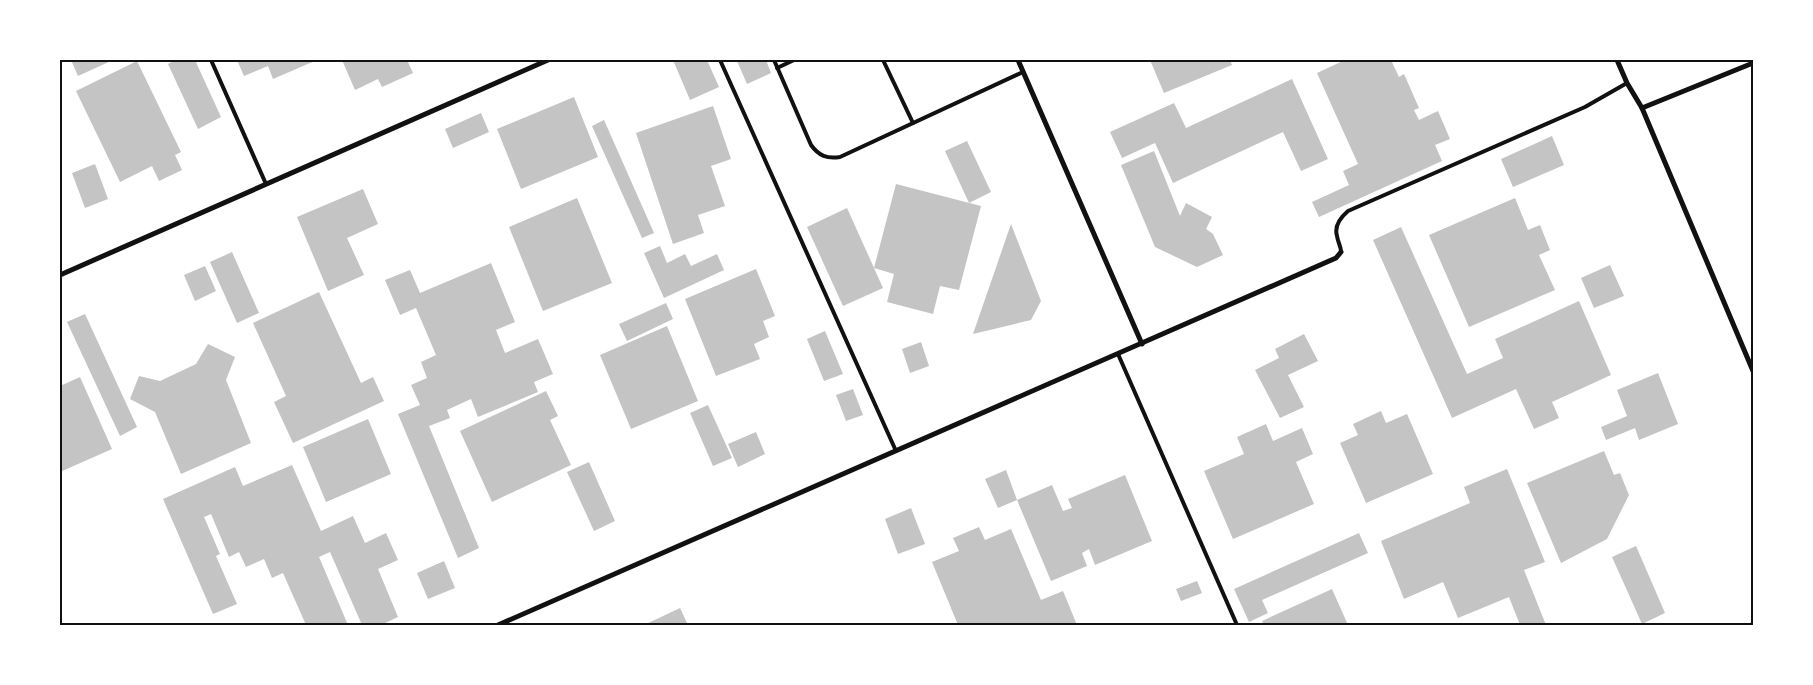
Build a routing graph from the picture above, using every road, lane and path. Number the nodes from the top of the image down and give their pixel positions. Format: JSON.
{"nodes":[{"id":1,"x":211,"y":60,"type":"edge"},
{"id":2,"x":548,"y":60,"type":"edge"},
{"id":3,"x":720,"y":60,"type":"edge"},
{"id":4,"x":774,"y":60,"type":"edge"},
{"id":5,"x":794,"y":60,"type":"edge"},
{"id":6,"x":883,"y":60,"type":"edge"},
{"id":7,"x":1018,"y":60,"type":"edge"},
{"id":8,"x":1617,"y":60,"type":"edge"},
{"id":9,"x":1753,"y":63,"type":"edge"},
{"id":10,"x":777,"y":68,"type":"junction"},
{"id":11,"x":1023,"y":72,"type":"junction"},
{"id":12,"x":1627,"y":83,"type":"junction"},
{"id":13,"x":1642,"y":108,"type":"junction"},
{"id":14,"x":913,"y":123,"type":"junction"},
{"id":15,"x":266,"y":184,"type":"junction"},
{"id":16,"x":1341,"y":252,"type":"joint"},
{"id":17,"x":60,"y":275,"type":"edge"},
{"id":18,"x":1142,"y":344,"type":"junction"},
{"id":19,"x":1118,"y":354,"type":"junction"},
{"id":20,"x":1753,"y":370,"type":"edge"},
{"id":21,"x":896,"y":451,"type":"junction"},
{"id":22,"x":498,"y":625,"type":"edge"},
{"id":23,"x":1237,"y":625,"type":"edge"}],
"edges":[{"from":1,"to":15,"type":"lane"},
{"from":2,"to":15,"type":"street"},
{"from":3,"to":21,"type":"lane"},
{"from":4,"to":10,"type":"lane"},
{"from":5,"to":10,"type":"lane"},
{"from":6,"to":14,"type":"lane"},
{"from":7,"to":11,"type":"street"},
{"from":8,"to":12,"type":"street"},
{"from":9,"to":13,"type":"street"},
{"from":10,"to":14,"type":"lane"},
{"from":11,"to":14,"type":"lane"},
{"from":11,"to":18,"type":"street"},
{"from":12,"to":13,"type":"street"},
{"from":12,"to":16,"type":"lane"},
{"from":13,"to":20,"type":"street"},
{"from":15,"to":17,"type":"street"},
{"from":16,"to":18,"type":"street"},
{"from":18,"to":19,"type":"street"},
{"from":19,"to":21,"type":"street"},
{"from":19,"to":23,"type":"lane"},
{"from":21,"to":22,"type":"street"}]}
